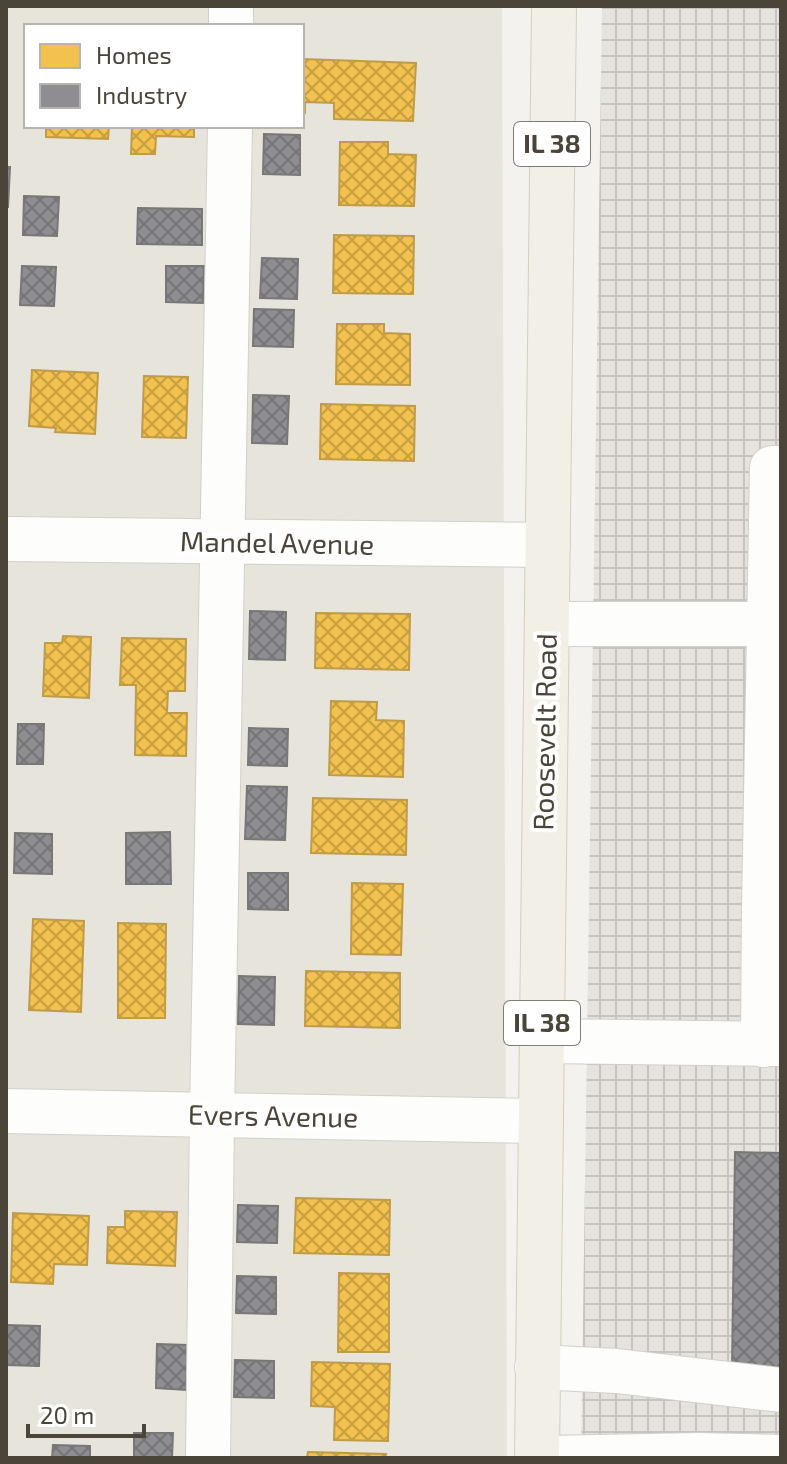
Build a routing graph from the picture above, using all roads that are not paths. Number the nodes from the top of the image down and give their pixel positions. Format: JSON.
{"nodes":[{"id":1,"x":554,"y":6,"type":"edge"},
{"id":2,"x":230,"y":128,"type":"edge"},
{"id":3,"x":781,"y":468,"type":"edge"},
{"id":4,"x":6,"y":539,"type":"edge"},
{"id":5,"x":223,"y":543,"type":"junction"},
{"id":6,"x":548,"y":545,"type":"junction"},
{"id":7,"x":547,"y":624,"type":"junction"},
{"id":8,"x":769,"y":624,"type":"junction"},
{"id":9,"x":773,"y":907,"type":"edge"},
{"id":10,"x":542,"y":1041,"type":"junction"},
{"id":11,"x":772,"y":1044,"type":"edge"},
{"id":12,"x":6,"y":1111,"type":"edge"},
{"id":13,"x":212,"y":1115,"type":"junction"},
{"id":14,"x":541,"y":1121,"type":"junction"},
{"id":15,"x":537,"y":1367,"type":"junction"},
{"id":16,"x":781,"y":1390,"type":"edge"},
{"id":17,"x":699,"y":1456,"type":"edge"},
{"id":18,"x":781,"y":1457,"type":"edge"},
{"id":19,"x":208,"y":1458,"type":"edge"},
{"id":20,"x":537,"y":1458,"type":"edge"},
{"id":21,"x":544,"y":1458,"type":"edge"}],
"edges":[{"from":1,"to":6,"type":"main road","name":"Roosevelt Road","number":"IL 38"},
{"from":2,"to":5,"type":"street"},
{"from":3,"to":8,"type":"street"},
{"from":4,"to":5,"type":"street","name":"Mandel Avenue"},
{"from":5,"to":6,"type":"street","name":"Mandel Avenue"},
{"from":5,"to":13,"type":"street"},
{"from":6,"to":7,"type":"main road","name":"Roosevelt Road","number":"IL 38"},
{"from":7,"to":8,"type":"street"},
{"from":7,"to":10,"type":"main road","name":"Roosevelt Road","number":"IL 38"},
{"from":8,"to":9,"type":"street"},
{"from":9,"to":11,"type":"street"},
{"from":10,"to":11,"type":"street"},
{"from":10,"to":14,"type":"main road","name":"Roosevelt Road","number":"IL 38"},
{"from":12,"to":13,"type":"street","name":"Evers Avenue"},
{"from":13,"to":14,"type":"street","name":"Evers Avenue"},
{"from":13,"to":19,"type":"street"},
{"from":14,"to":15,"type":"main road","name":"Roosevelt Road","number":"IL 38"},
{"from":15,"to":16,"type":"street"},
{"from":15,"to":20,"type":"main road","name":"Roosevelt Road","number":"IL 38"},
{"from":17,"to":18,"type":"street"},
{"from":17,"to":21,"type":"street"}]}
